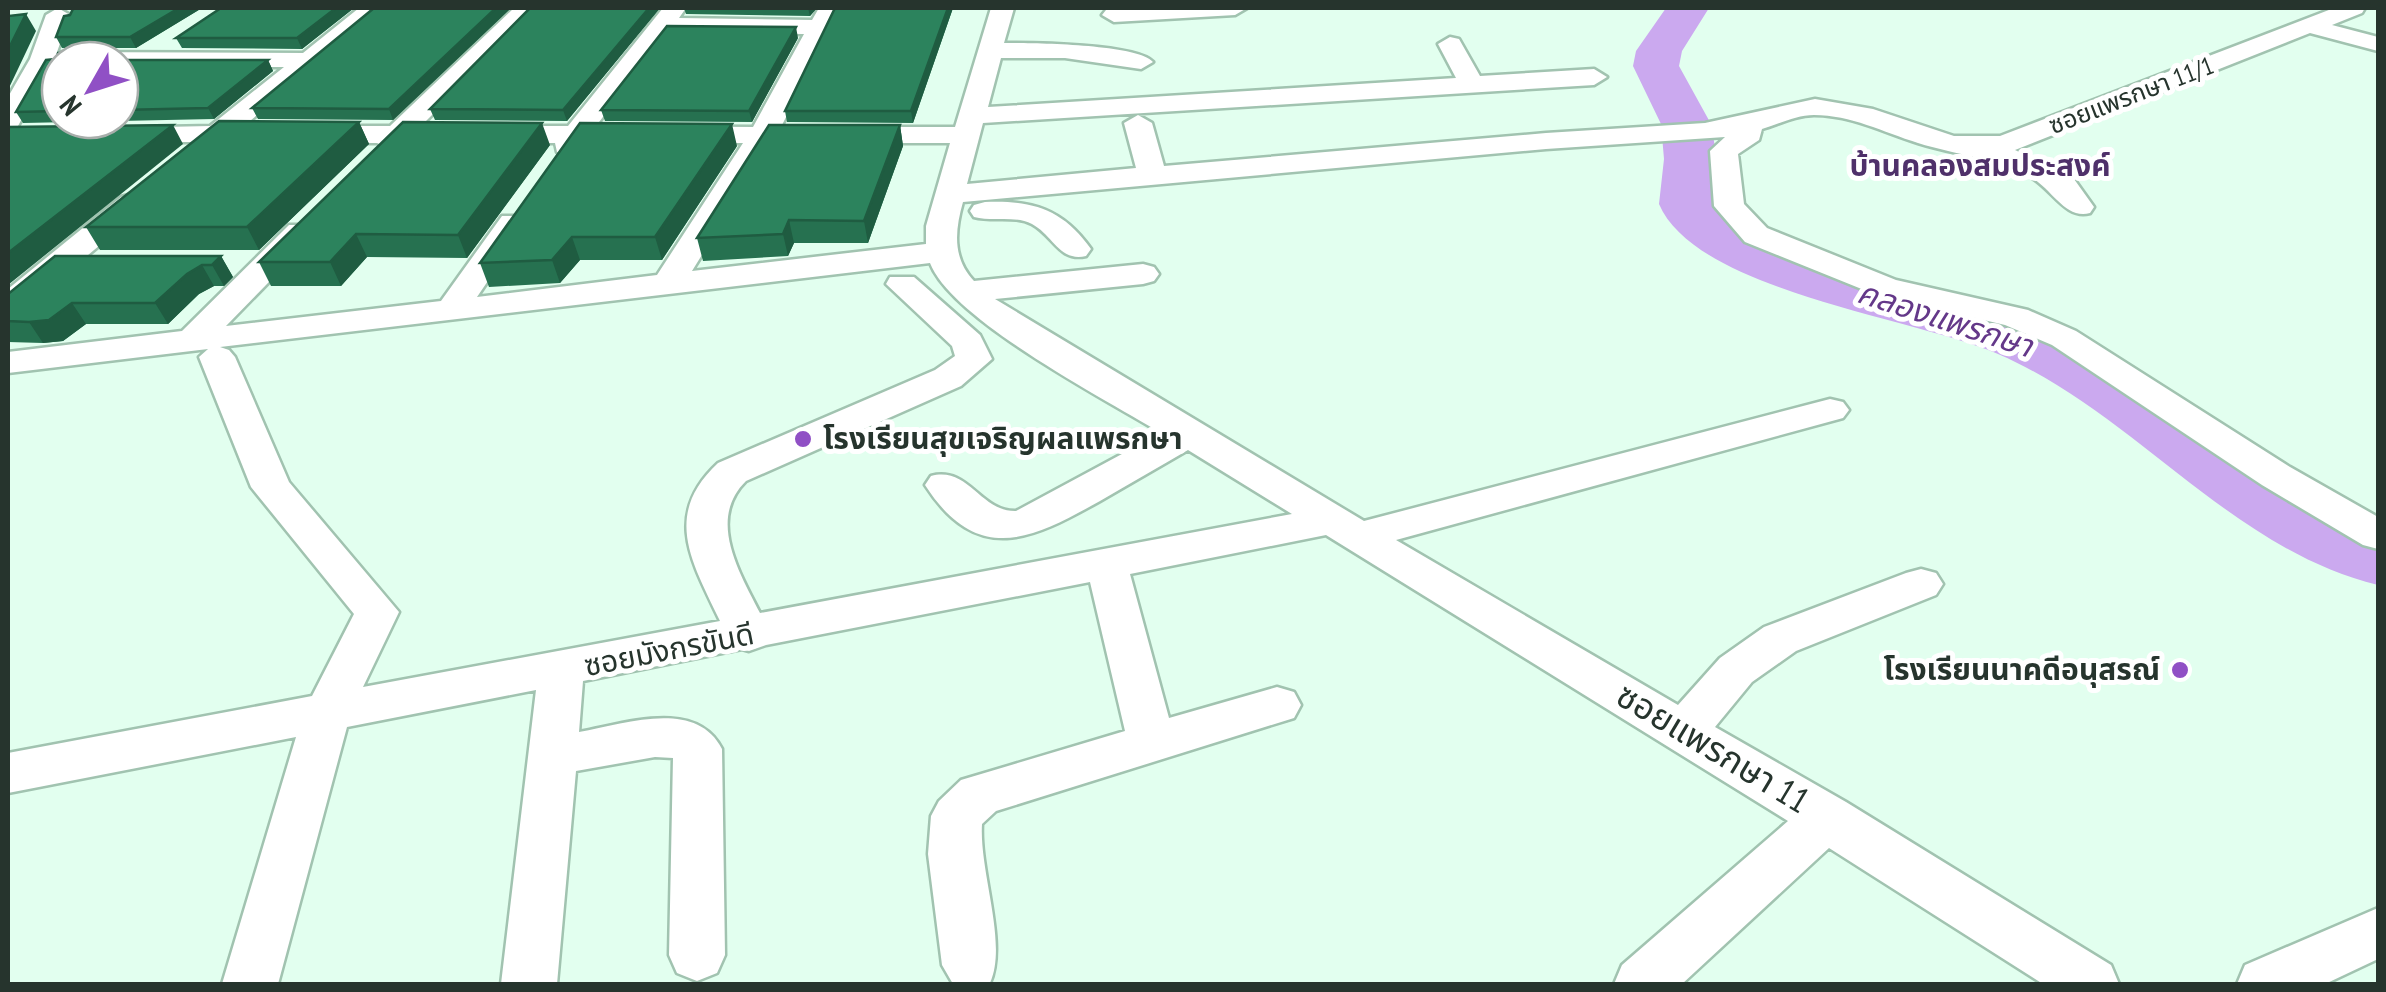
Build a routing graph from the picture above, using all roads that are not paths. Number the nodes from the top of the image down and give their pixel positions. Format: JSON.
{"nodes":[{"id":1,"x":373,"y":8,"type":"edge"},
{"id":2,"x":526,"y":8,"type":"edge"},
{"id":3,"x":1002,"y":8,"type":"edge"},
{"id":4,"x":1235,"y":8,"type":"edge"},
{"id":5,"x":2354,"y":8,"type":"edge"},
{"id":6,"x":1114,"y":15,"type":"edge"},
{"id":7,"x":58,"y":16,"type":"dead end"},
{"id":8,"x":668,"y":16,"type":"edge"},
{"id":9,"x":825,"y":17,"type":"edge"},
{"id":10,"x":2310,"y":26,"type":"junction"},
{"id":11,"x":178,"y":37,"type":"edge"},
{"id":12,"x":49,"y":40,"type":"edge"},
{"id":13,"x":1450,"y":44,"type":"dead end"},
{"id":14,"x":2378,"y":44,"type":"edge"},
{"id":15,"x":988,"y":50,"type":"junction"},
{"id":16,"x":1515,"y":55,"type":"dead end"},
{"id":17,"x":140,"y":56,"type":"edge"},
{"id":18,"x":147,"y":56,"type":"junction"},
{"id":19,"x":308,"y":60,"type":"junction"},
{"id":20,"x":1141,"y":62,"type":"dead end"},
{"id":21,"x":40,"y":64,"type":"edge"},
{"id":22,"x":1594,"y":77,"type":"dead end"},
{"id":23,"x":1509,"y":83,"type":"junction"},
{"id":24,"x":1473,"y":86,"type":"junction"},
{"id":25,"x":1138,"y":123,"type":"dead end"},
{"id":26,"x":1254,"y":124,"type":"dead end"},
{"id":27,"x":968,"y":125,"type":"junction"},
{"id":28,"x":1739,"y":127,"type":"junction"},
{"id":29,"x":14,"y":130,"type":"edge"},
{"id":30,"x":221,"y":131,"type":"junction"},
{"id":31,"x":399,"y":132,"type":"junction"},
{"id":32,"x":140,"y":133,"type":"edge"},
{"id":33,"x":576,"y":133,"type":"junction"},
{"id":34,"x":763,"y":134,"type":"junction"},
{"id":35,"x":1985,"y":148,"type":"junction"},
{"id":36,"x":186,"y":158,"type":"edge"},
{"id":37,"x":372,"y":158,"type":"edge"},
{"id":38,"x":554,"y":165,"type":"edge"},
{"id":39,"x":1275,"y":166,"type":"junction"},
{"id":40,"x":1152,"y":176,"type":"junction"},
{"id":41,"x":158,"y":182,"type":"edge"},
{"id":42,"x":531,"y":197,"type":"edge"},
{"id":43,"x":947,"y":204,"type":"junction"},
{"id":44,"x":2078,"y":207,"type":"dead end"},
{"id":45,"x":320,"y":211,"type":"edge"},
{"id":46,"x":1075,"y":249,"type":"dead end"},
{"id":47,"x":939,"y":252,"type":"junction"},
{"id":48,"x":116,"y":263,"type":"edge"},
{"id":49,"x":230,"y":264,"type":"dead end"},
{"id":50,"x":268,"y":264,"type":"junction"},
{"id":51,"x":54,"y":267,"type":"junction"},
{"id":52,"x":8,"y":271,"type":"edge"},
{"id":53,"x":1143,"y":274,"type":"dead end"},
{"id":54,"x":668,"y":284,"type":"junction"},
{"id":55,"x":902,"y":284,"type":"dead end"},
{"id":56,"x":966,"y":292,"type":"junction"},
{"id":57,"x":8,"y":305,"type":"edge"},
{"id":58,"x":452,"y":309,"type":"junction"},
{"id":59,"x":205,"y":348,"type":"junction"},
{"id":60,"x":8,"y":362,"type":"edge"},
{"id":61,"x":1830,"y":410,"type":"dead end"},
{"id":62,"x":1188,"y":434,"type":"junction"},
{"id":63,"x":945,"y":485,"type":"dead end"},
{"id":64,"x":1343,"y":528,"type":"junction"},
{"id":65,"x":2378,"y":535,"type":"edge"},
{"id":66,"x":1107,"y":566,"type":"junction"},
{"id":67,"x":1921,"y":584,"type":"dead end"},
{"id":68,"x":750,"y":635,"type":"junction"},
{"id":69,"x":560,"y":670,"type":"junction"},
{"id":70,"x":1277,"y":705,"type":"dead end"},
{"id":71,"x":326,"y":715,"type":"junction"},
{"id":72,"x":1684,"y":731,"type":"junction"},
{"id":73,"x":1151,"y":741,"type":"junction"},
{"id":74,"x":552,"y":756,"type":"junction"},
{"id":75,"x":8,"y":773,"type":"edge"},
{"id":76,"x":1828,"y":816,"type":"junction"},
{"id":77,"x":2378,"y":933,"type":"edge"},
{"id":78,"x":696,"y":956,"type":"dead end"},
{"id":79,"x":970,"y":965,"type":"dead end"},
{"id":80,"x":250,"y":984,"type":"edge"},
{"id":81,"x":529,"y":984,"type":"edge"},
{"id":82,"x":1642,"y":984,"type":"edge"},
{"id":83,"x":2092,"y":984,"type":"edge"},
{"id":84,"x":2265,"y":984,"type":"edge"}],
"edges":[{"from":1,"to":19,"type":"street"},
{"from":2,"to":31,"type":"street"},
{"from":3,"to":15,"type":"street"},
{"from":4,"to":6,"type":"street"},
{"from":5,"to":10,"type":"street","name":"ซอยแพรกษา 11/1"},
{"from":7,"to":12,"type":"street"},
{"from":8,"to":9,"type":"street"},
{"from":8,"to":33,"type":"street"},
{"from":9,"to":34,"type":"street"},
{"from":10,"to":14,"type":"street"},
{"from":10,"to":35,"type":"street","name":"ซอยแพรกษา 11/1"},
{"from":11,"to":18,"type":"street"},
{"from":13,"to":24,"type":"street"},
{"from":15,"to":20,"type":"street"},
{"from":15,"to":27,"type":"street"},
{"from":16,"to":23,"type":"street"},
{"from":17,"to":18,"type":"street"},
{"from":18,"to":19,"type":"street"},
{"from":19,"to":30,"type":"street"},
{"from":21,"to":29,"type":"street"},
{"from":22,"to":23,"type":"street"},
{"from":23,"to":24,"type":"street"},
{"from":24,"to":27,"type":"street"},
{"from":25,"to":40,"type":"street"},
{"from":26,"to":39,"type":"street"},
{"from":27,"to":34,"type":"street"},
{"from":27,"to":43,"type":"street"},
{"from":28,"to":35,"type":"street","name":"ซอยแพรกษา 11/1"},
{"from":28,"to":39,"type":"street","name":"ซอยแพรกษา 11/1"},
{"from":28,"to":65,"type":"street"},
{"from":30,"to":31,"type":"street"},
{"from":30,"to":32,"type":"street"},
{"from":30,"to":36,"type":"street"},
{"from":31,"to":33,"type":"street"},
{"from":31,"to":37,"type":"street"},
{"from":33,"to":34,"type":"street"},
{"from":33,"to":38,"type":"street"},
{"from":34,"to":54,"type":"street"},
{"from":35,"to":44,"type":"street"},
{"from":39,"to":40,"type":"street","name":"ซอยแพรกษา 11/1"},
{"from":40,"to":43,"type":"street","name":"ซอยแพรกษา 11/1"},
{"from":41,"to":51,"type":"street"},
{"from":42,"to":58,"type":"street"},
{"from":43,"to":46,"type":"street"},
{"from":43,"to":47,"type":"street"},
{"from":45,"to":50,"type":"street"},
{"from":47,"to":54,"type":"street"},
{"from":47,"to":56,"type":"street","name":"ซอยแพรกษา 11"},
{"from":48,"to":51,"type":"street"},
{"from":49,"to":50,"type":"street"},
{"from":50,"to":59,"type":"street"},
{"from":51,"to":52,"type":"street"},
{"from":51,"to":57,"type":"street"},
{"from":53,"to":56,"type":"street"},
{"from":54,"to":58,"type":"street"},
{"from":55,"to":68,"type":"street"},
{"from":56,"to":62,"type":"street","name":"ซอยแพรกษา 11"},
{"from":58,"to":59,"type":"street"},
{"from":59,"to":60,"type":"street"},
{"from":59,"to":71,"type":"street"},
{"from":61,"to":64,"type":"street","name":"ซอยมังกรขันดี"},
{"from":62,"to":63,"type":"street"},
{"from":62,"to":64,"type":"street","name":"ซอยแพรกษา 11"},
{"from":64,"to":66,"type":"street","name":"ซอยมังกรขันดี"},
{"from":64,"to":72,"type":"street","name":"ซอยแพรกษา 11"},
{"from":66,"to":68,"type":"street","name":"ซอยมังกรขันดี"},
{"from":66,"to":73,"type":"street"},
{"from":67,"to":72,"type":"street"},
{"from":68,"to":69,"type":"street","name":"ซอยมังกรขันดี"},
{"from":69,"to":71,"type":"street","name":"ซอยมังกรขันดี"},
{"from":69,"to":74,"type":"street"},
{"from":70,"to":73,"type":"street"},
{"from":71,"to":75,"type":"street","name":"ซอยมังกรขันดี"},
{"from":71,"to":80,"type":"street"},
{"from":72,"to":76,"type":"street","name":"ซอยแพรกษา 11"},
{"from":73,"to":79,"type":"street"},
{"from":74,"to":78,"type":"street"},
{"from":74,"to":81,"type":"street"},
{"from":76,"to":82,"type":"street"},
{"from":76,"to":83,"type":"street","name":"ซอยแพรกษา 11"},
{"from":77,"to":84,"type":"street"}]}
